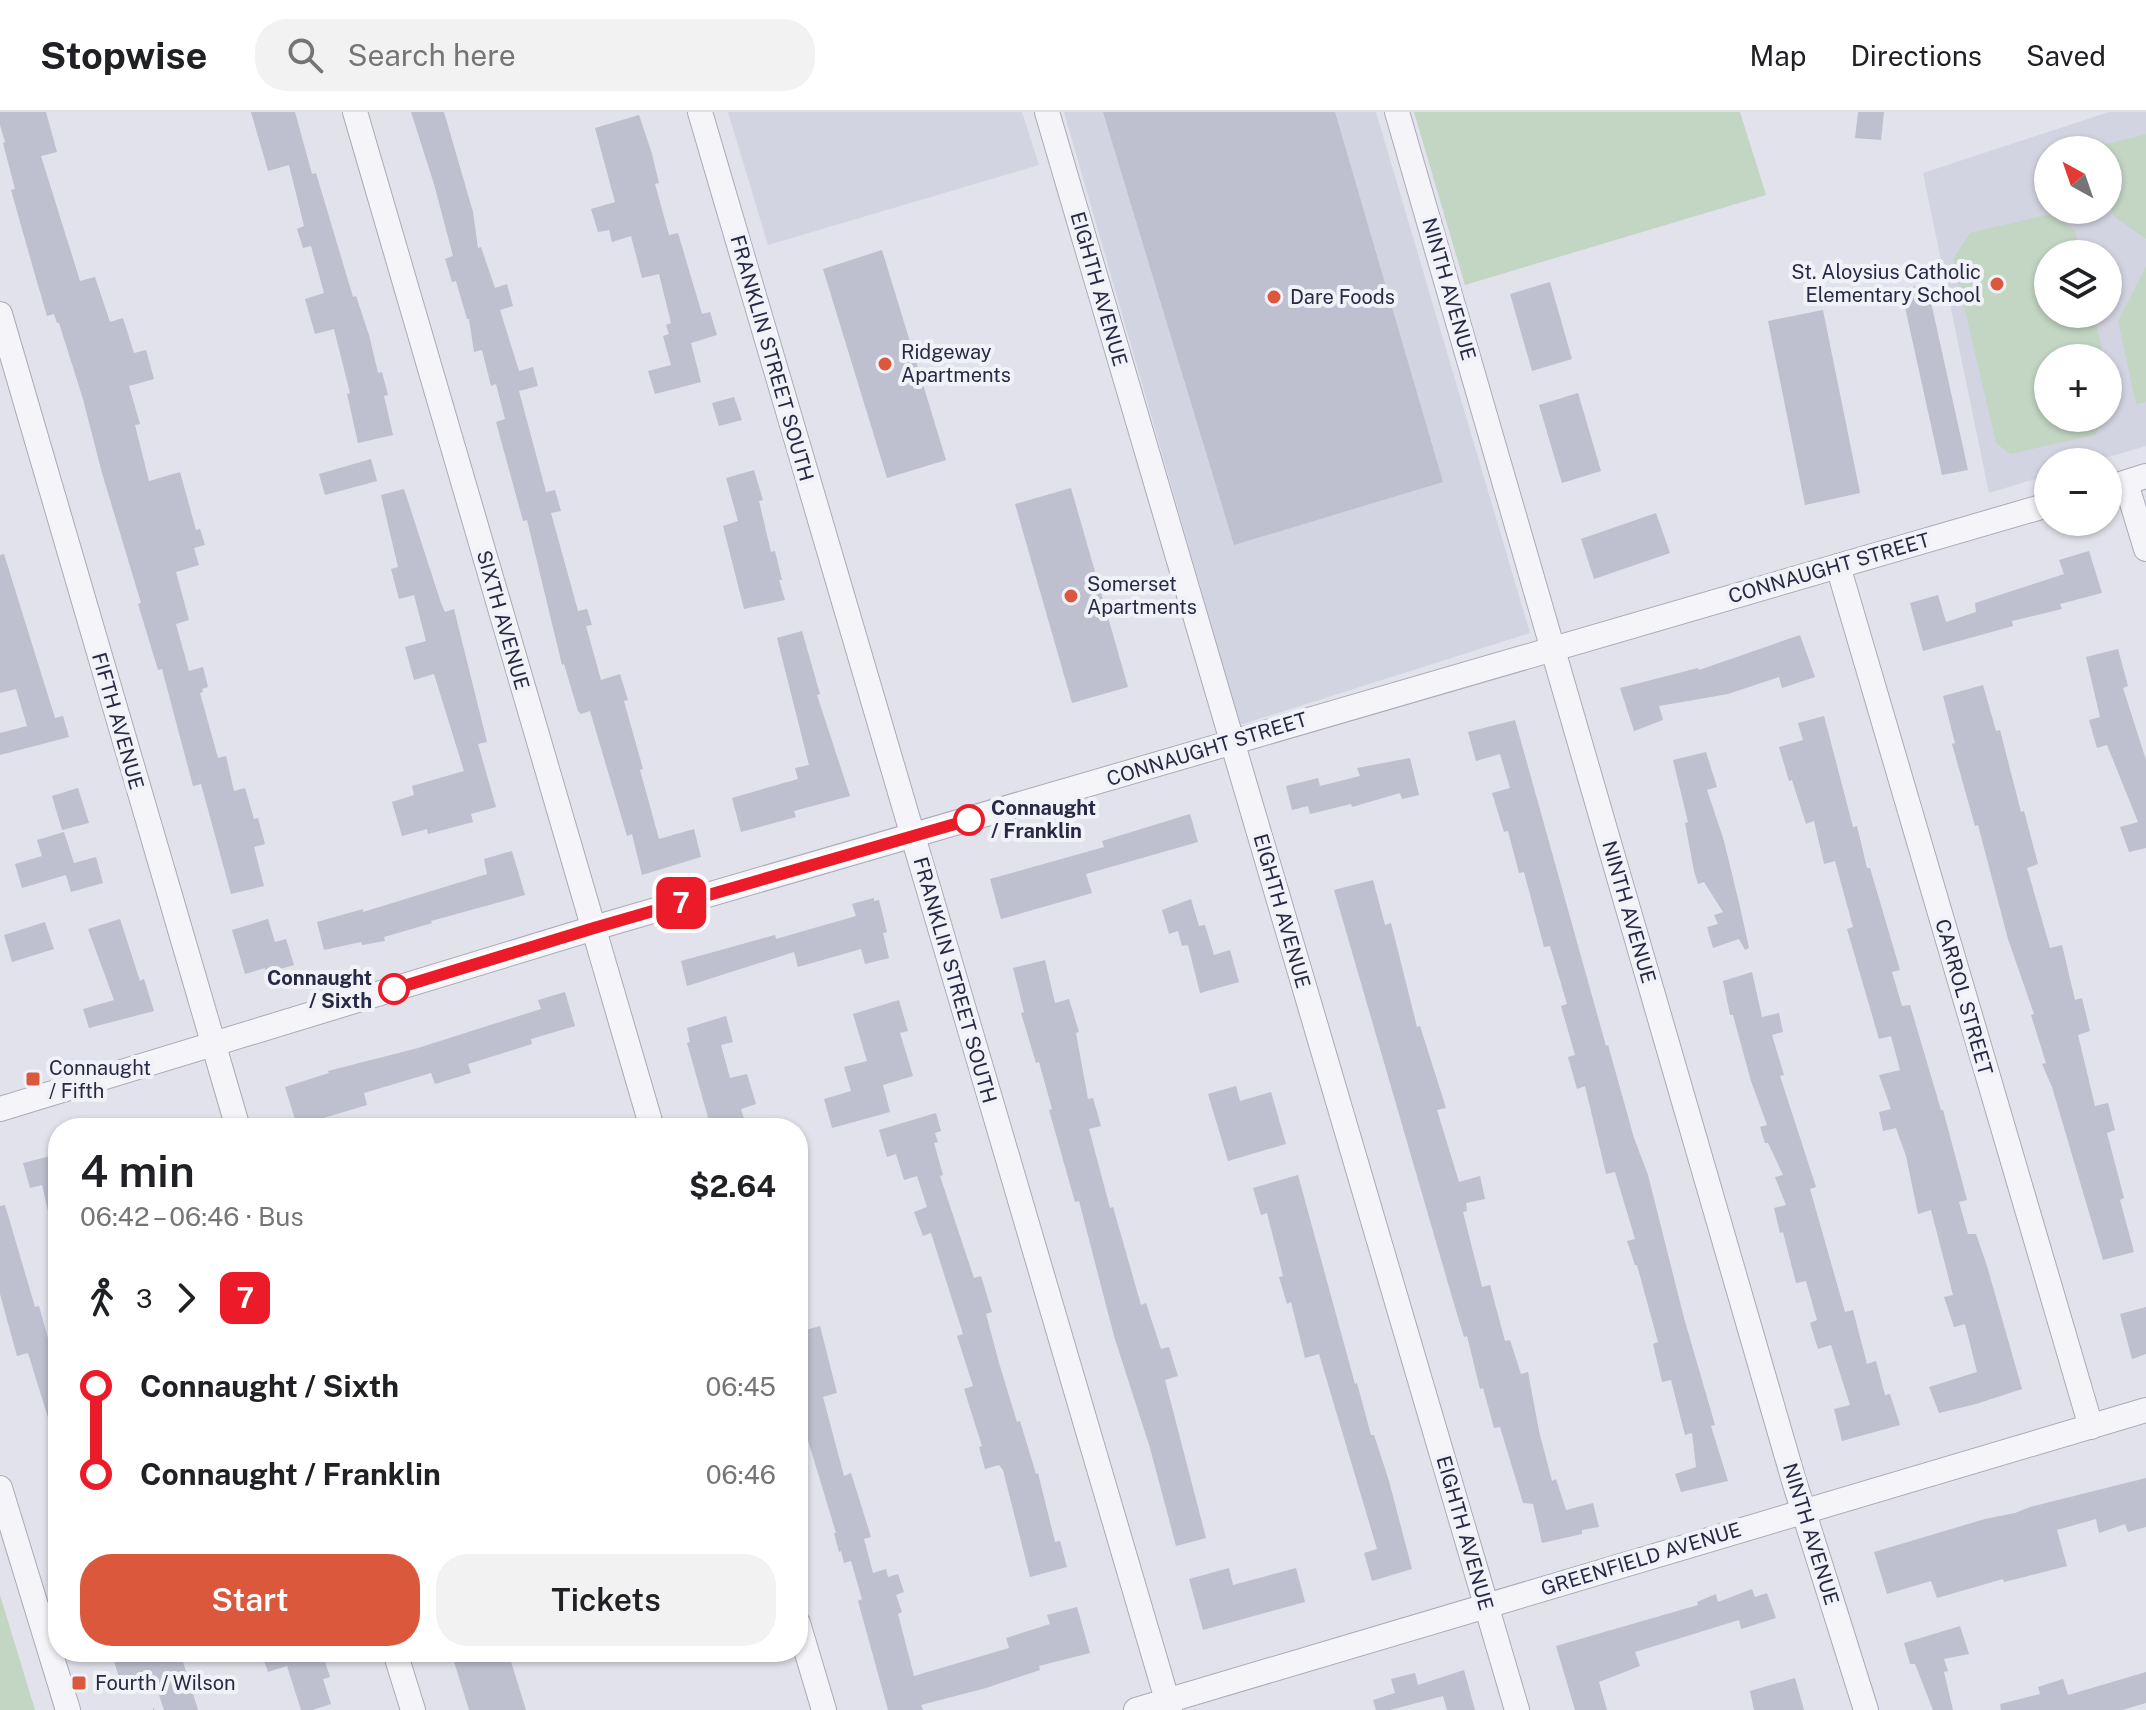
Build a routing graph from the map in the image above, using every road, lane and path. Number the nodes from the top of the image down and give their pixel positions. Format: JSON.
{"nodes":[{"id":1,"x":355,"y":112,"type":"edge"},
{"id":2,"x":700,"y":112,"type":"edge"},
{"id":3,"x":1047,"y":112,"type":"edge"},
{"id":4,"x":1397,"y":112,"type":"edge"},
{"id":5,"x":0,"y":314,"type":"edge"},
{"id":6,"x":2127,"y":482,"type":"edge"},
{"id":7,"x":2034,"y":509,"type":"edge"},
{"id":8,"x":2146,"y":549,"type":"edge"},
{"id":9,"x":1838,"y":566,"type":"junction"},
{"id":10,"x":1553,"y":647,"type":"junction"},
{"id":11,"x":1232,"y":741,"type":"junction"},
{"id":12,"x":913,"y":836,"type":"junction"},
{"id":13,"x":594,"y":928,"type":"junction"},
{"id":14,"x":212,"y":1044,"type":"junction"},
{"id":15,"x":0,"y":1109,"type":"edge"},
{"id":16,"x":235,"y":1118,"type":"edge"},
{"id":17,"x":649,"y":1118,"type":"edge"},
{"id":18,"x":2146,"y":1410,"type":"edge"},
{"id":19,"x":2091,"y":1427,"type":"junction"},
{"id":20,"x":0,"y":1488,"type":"edge"},
{"id":21,"x":1803,"y":1511,"type":"junction"},
{"id":22,"x":1487,"y":1605,"type":"junction"},
{"id":23,"x":48,"y":1645,"type":"edge"},
{"id":24,"x":808,"y":1656,"type":"edge"},
{"id":25,"x":53,"y":1662,"type":"edge"},
{"id":26,"x":398,"y":1662,"type":"edge"},
{"id":27,"x":1169,"y":1705,"type":"edge"},
{"id":28,"x":68,"y":1710,"type":"edge"},
{"id":29,"x":413,"y":1710,"type":"edge"},
{"id":30,"x":824,"y":1710,"type":"edge"},
{"id":31,"x":1136,"y":1710,"type":"edge"},
{"id":32,"x":1517,"y":1710,"type":"edge"},
{"id":33,"x":1866,"y":1710,"type":"edge"}],
"edges":[{"from":1,"to":13,"type":"street","name":"SIXTH AVENUE"},
{"from":2,"to":12,"type":"street","name":"FRANKLIN STREET SOUTH"},
{"from":3,"to":11,"type":"street","name":"EIGHTH AVENUE"},
{"from":4,"to":10,"type":"street","name":"NINTH AVENUE"},
{"from":5,"to":14,"type":"street","name":"FIFTH AVENUE"},
{"from":6,"to":8,"type":"street"},
{"from":7,"to":9,"type":"street","name":"CONNAUGHT STREET"},
{"from":9,"to":10,"type":"street","name":"CONNAUGHT STREET"},
{"from":9,"to":19,"type":"street","name":"CARROL STREET"},
{"from":10,"to":11,"type":"street","name":"CONNAUGHT STREET"},
{"from":10,"to":21,"type":"street","name":"NINTH AVENUE"},
{"from":11,"to":12,"type":"street","name":"CONNAUGHT STREET"},
{"from":11,"to":22,"type":"street","name":"EIGHTH AVENUE"},
{"from":12,"to":13,"type":"street","name":"CONNAUGHT STREET"},
{"from":12,"to":27,"type":"street","name":"FRANKLIN STREET SOUTH"},
{"from":13,"to":14,"type":"street","name":"CONNAUGHT STREET"},
{"from":13,"to":17,"type":"street","name":"SIXTH AVENUE"},
{"from":14,"to":15,"type":"street","name":"CONNAUGHT STREET"},
{"from":14,"to":16,"type":"street","name":"FIFTH AVENUE"},
{"from":18,"to":19,"type":"street","name":"GREENFIELD AVENUE"},
{"from":19,"to":21,"type":"street","name":"GREENFIELD AVENUE"},
{"from":20,"to":23,"type":"street"},
{"from":21,"to":22,"type":"street","name":"GREENFIELD AVENUE"},
{"from":21,"to":33,"type":"street","name":"NINTH AVENUE"},
{"from":22,"to":27,"type":"street","name":"GREENFIELD AVENUE"},
{"from":22,"to":32,"type":"street","name":"EIGHTH AVENUE"},
{"from":24,"to":30,"type":"street"},
{"from":25,"to":28,"type":"street"},
{"from":26,"to":29,"type":"street"},
{"from":27,"to":31,"type":"street","name":"GREENFIELD AVENUE"}]}
